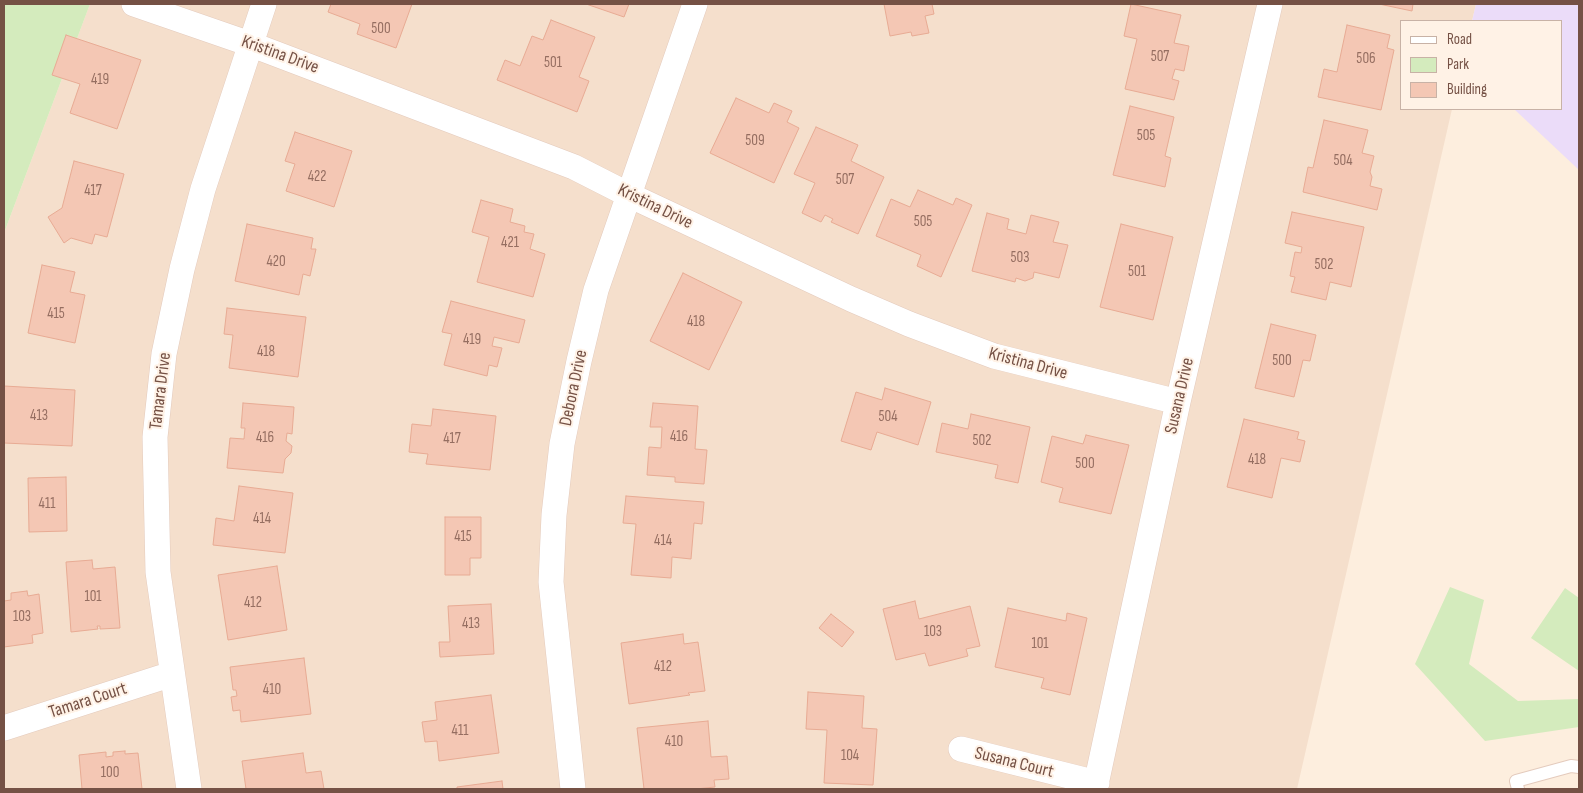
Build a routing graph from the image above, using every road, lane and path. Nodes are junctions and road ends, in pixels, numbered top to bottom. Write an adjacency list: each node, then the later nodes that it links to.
1 (134, 4): 5 (street, Kristina Drive)
2 (264, 4): 5 (street, Tamara Drive)
3 (695, 4): 6 (street, Debora Drive)
4 (1270, 4): 7 (street, Susana Drive)
5 (250, 44): 6 (street, Kristina Drive); 8 (street, Tamara Drive)
6 (629, 194): 7 (street, Kristina Drive); 14 (street, Debora Drive)
7 (1178, 402): 12 (street, Susana Drive)
8 (172, 674): 9 (street, Tamara Court); 13 (street, Tamara Drive)
9 (4, 728)
10 (961, 749): 12 (street, Susana Court)
11 (1579, 767): 15 (lane)
12 (1096, 786)
13 (189, 789)
14 (574, 789)
15 (1518, 789)

